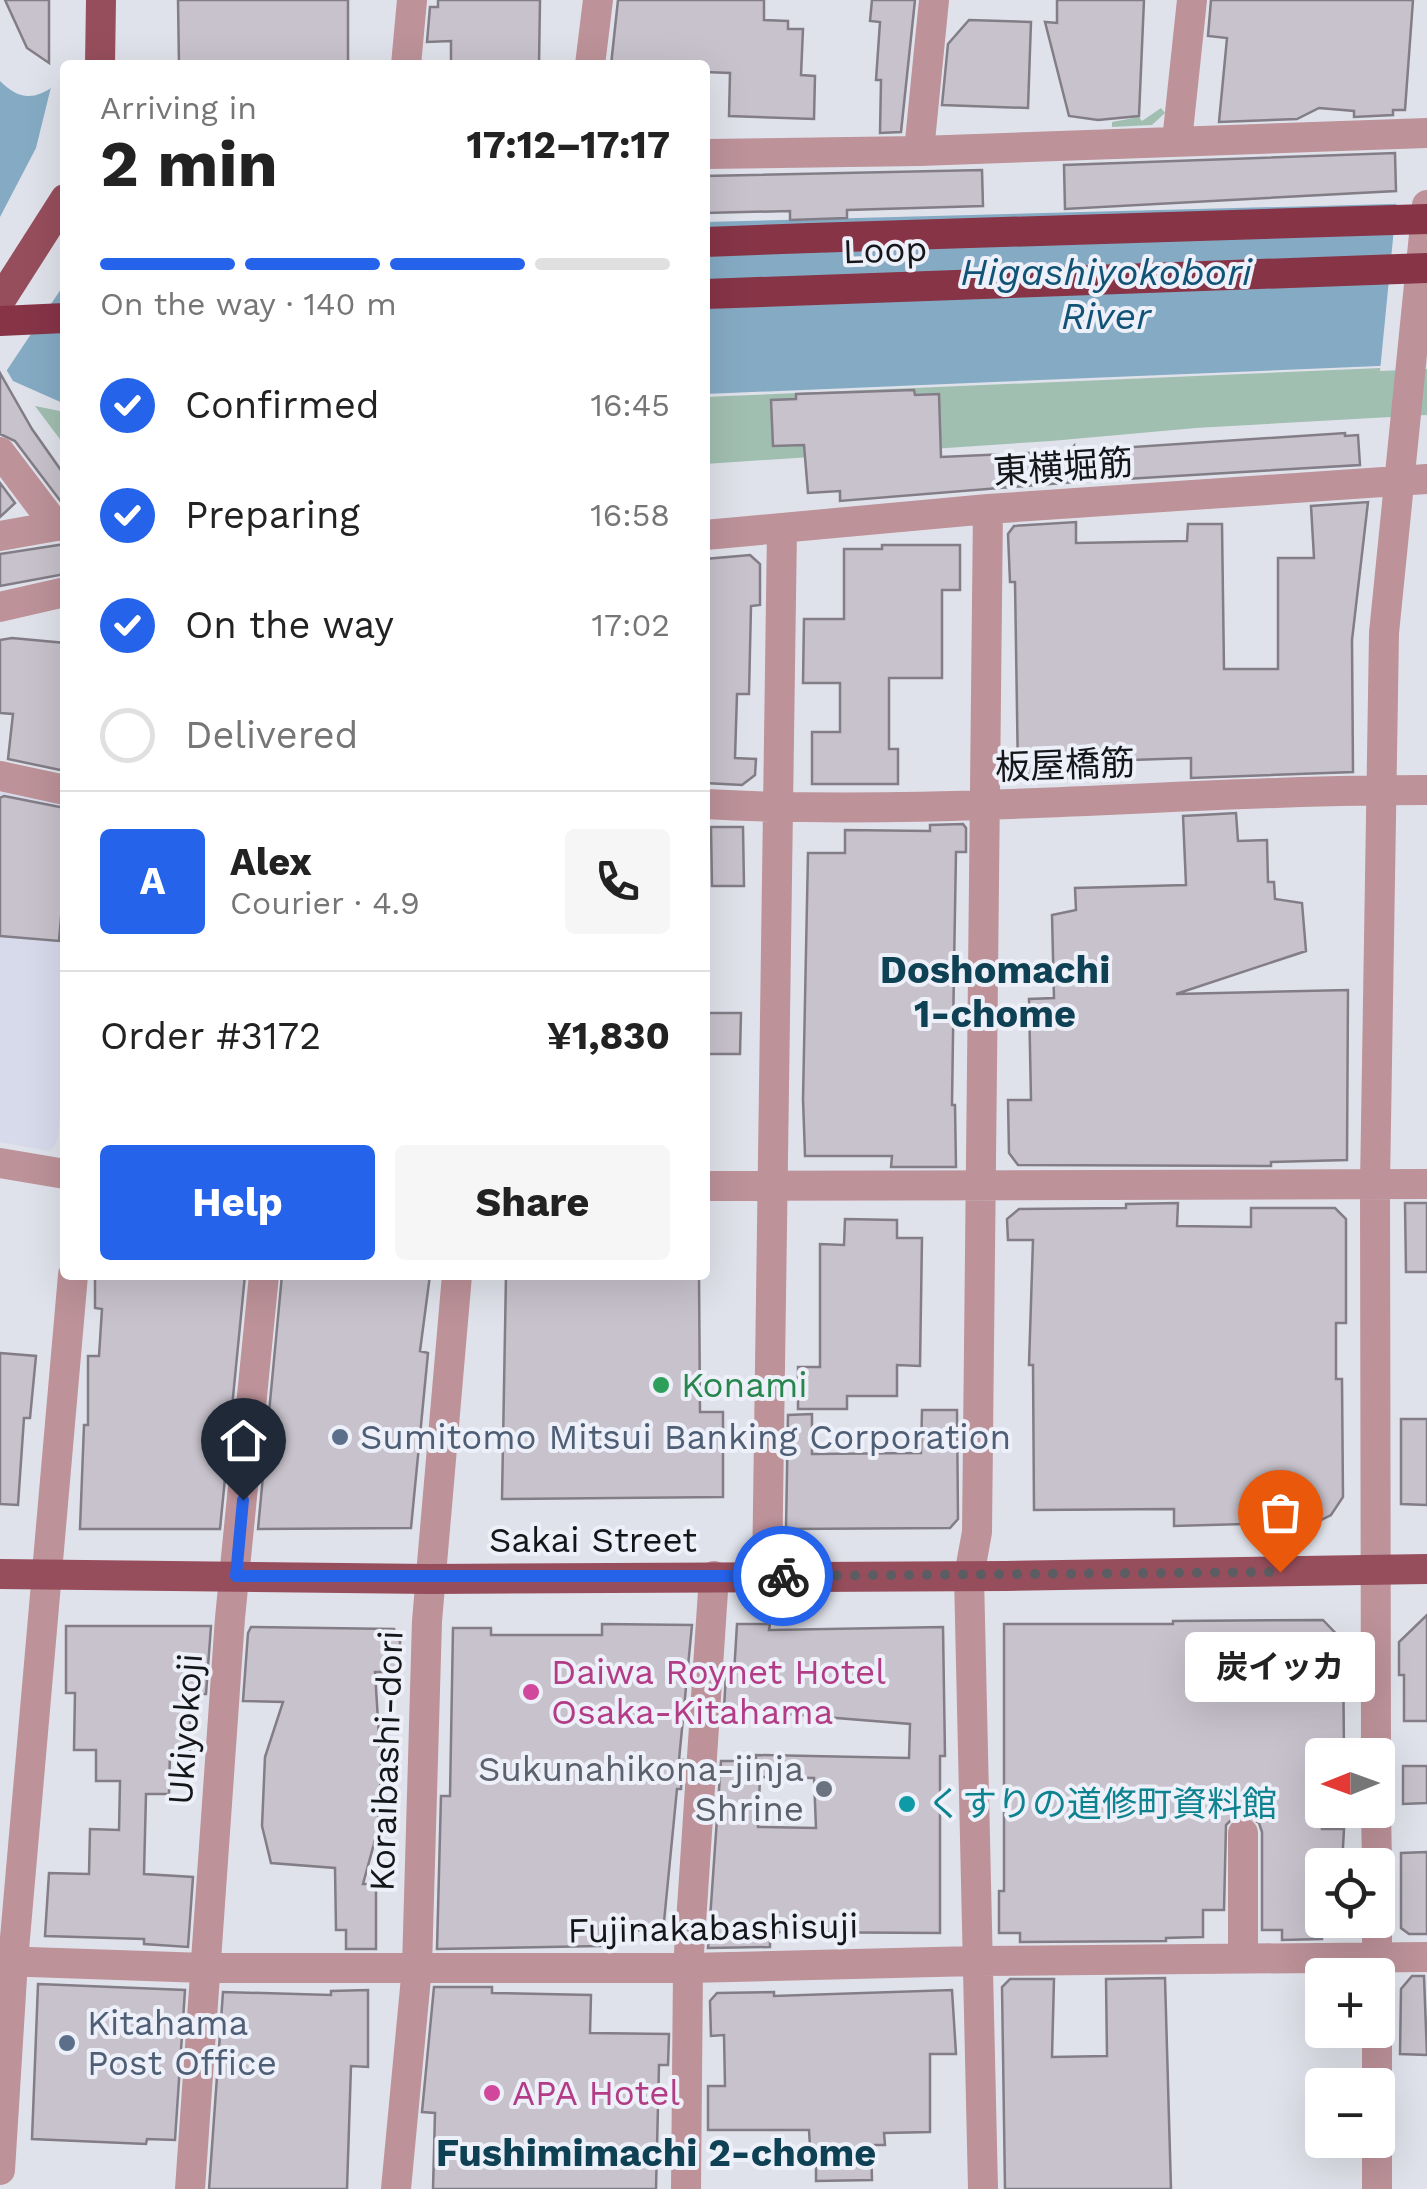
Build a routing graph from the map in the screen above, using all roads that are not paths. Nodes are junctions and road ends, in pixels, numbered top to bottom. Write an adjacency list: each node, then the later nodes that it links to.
1 (102, 0): 6 (main road)
2 (412, 0): 7 (street)
3 (598, 0): 8 (street)
4 (934, 0): 11 (street)
5 (1192, 0): 10 (street)
6 (100, 60)
7 (406, 60)
8 (591, 60)
9 (1427, 133): 10 (street)
10 (1176, 141): 11 (street)
11 (919, 152): 12 (street)
12 (710, 154)
13 (1427, 205): 23 (street, bridge)
14 (60, 206): 19 (main road)
15 (1427, 219): 16 (highway, bridge)
16 (710, 242)
17 (1427, 270): 18 (highway, Loop, bridge)
18 (710, 294)
19 (0, 301)
20 (60, 318): 21 (highway)
21 (0, 320)
22 (0, 452): 25 (street)
23 (1413, 480): 24 (street, 東横堀筋); 33 (street)
24 (988, 510): 26 (street, 東横堀筋); 36 (street)
25 (60, 526): 28 (street)
26 (782, 528): 27 (street, 東横堀筋); 37 (street)
27 (710, 535)
28 (0, 536)
29 (60, 593): 30 (street)
30 (0, 607)
31 (0, 776): 32 (street)
32 (60, 789)
33 (1381, 790): 34 (street, 板屋橋筋); 36 (street, 板屋橋筋); 41 (street)
34 (1427, 790)
35 (710, 804): 37 (street, 板屋橋筋)
36 (984, 806): 37 (street, 板屋橋筋); 43 (street)
37 (778, 808): 44 (street)
38 (0, 1162): 39 (street)
39 (60, 1173)
40 (1427, 1184): 41 (street)
41 (1375, 1185): 43 (street); 49 (street)
42 (710, 1186): 44 (street)
43 (982, 1186): 44 (street); 55 (street)
44 (773, 1187): 54 (street)
45 (73, 1280): 51 (street)
46 (264, 1280): 52 (street, Ukiyokoji)
47 (457, 1280): 56 (street, Koraibashi-dori)
48 (1427, 1569): 49 (main road, Sakai Street)
49 (1374, 1571): 55 (main road, Sakai Street); 57 (street)
50 (0, 1574): 51 (main road, Sakai Street)
51 (45, 1574): 52 (main road, Sakai Street); 65 (street)
52 (236, 1576): 56 (main road, Sakai Street); 66 (street, Ukiyokoji)
53 (714, 1576): 54 (main road, Sakai Street); 56 (main road, Sakai Street); 68 (street)
54 (767, 1576): 55 (main road, Sakai Street)
55 (969, 1576): 64 (street)
56 (430, 1578): 67 (street, Koraibashi-dori)
57 (1376, 1738)
58 (1243, 1833): 61 (street)
59 (1377, 1938): 63 (street)
60 (1427, 1957): 63 (street, Fujinakabashisuji)
61 (1244, 1958): 62 (street, Fujinakabashisuji); 64 (street, Fujinakabashisuji)
62 (1305, 1958)
63 (1378, 1958)
64 (976, 1960): 68 (street, Fujinakabashisuji); 74 (street)
65 (6, 1961): 66 (street, Fujinakabashisuji); 70 (street)
66 (205, 1968): 67 (street, Fujinakabashisuji); 71 (street, Ukiyokoji)
67 (418, 1968): 68 (street, Fujinakabashisuji); 72 (street, Koraibashi-dori)
68 (688, 1968): 73 (street)
69 (1378, 2158): 75 (street)
70 (0, 2170)
71 (190, 2189)
72 (396, 2189)
73 (686, 2189)
74 (983, 2189)
75 (1377, 2189)

